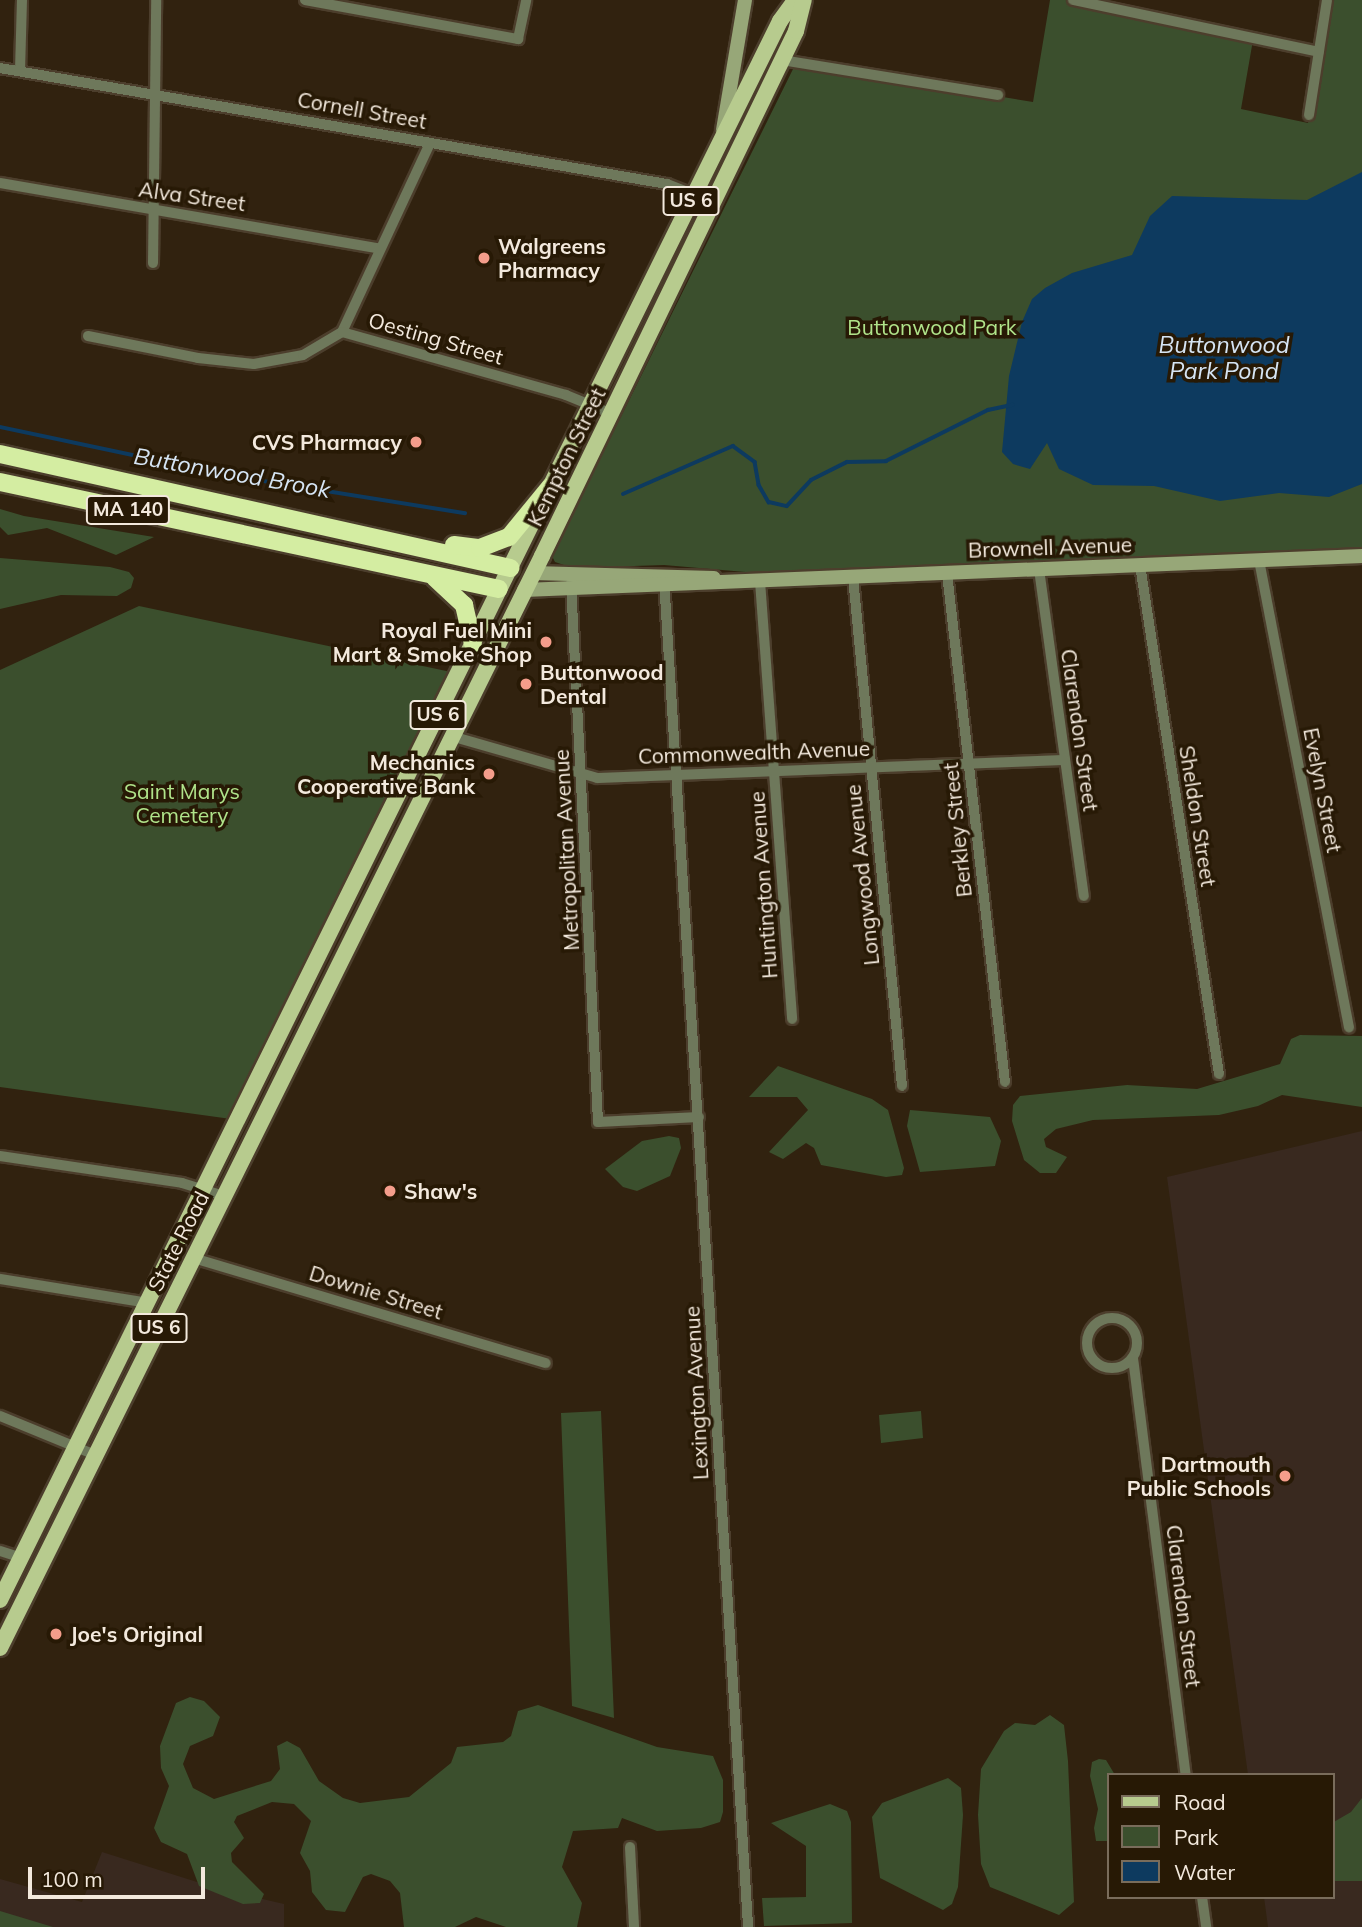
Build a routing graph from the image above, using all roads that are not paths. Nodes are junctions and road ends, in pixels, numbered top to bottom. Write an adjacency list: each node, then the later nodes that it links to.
1 (22, 0): 13 (street)
2 (156, 0): 15 (street)
3 (305, 0): 4 (street)
4 (526, 0)
5 (745, 0): 19 (main road)
6 (795, 0): 14 (main road, Kempton Street / US 6)
7 (804, 0): 11 (main road, Kempton Street / US 6)
8 (1073, 0): 10 (street)
9 (1327, 0): 10 (street)
10 (1319, 52): 18 (street)
11 (782, 60): 16 (main road, Kempton Street / US 6); 17 (street)
12 (0, 68): 13 (street, Cornell Street)
13 (20, 71): 15 (street, Cornell Street)
14 (748, 86): 16 (main road); 19 (main road, Kempton Street / US 6)
15 (155, 94): 20 (street, Cornell Street); 24 (street)
16 (765, 94): 23 (main road, Kempton Street / US 6)
17 (998, 95)
18 (1309, 115)
19 (722, 138): 22 (main road, Kempton Street / US 6)
20 (430, 143): 22 (street, Cornell Street); 25 (street)
21 (0, 183): 24 (street, Alva Street)
22 (695, 193): 23 (street, Cornell Street); 29 (main road, Kempton Street / US 6)
23 (713, 202): 30 (main road, Kempton Street / US 6)
24 (154, 211): 25 (street, Alva Street); 26 (street)
25 (378, 248): 27 (street)
26 (153, 263)
27 (342, 332): 28 (street, Oesting Street); 29 (street, Oesting Street)
28 (88, 336)
29 (591, 404): 30 (street, Oesting Street); 33 (main road, Kempton Street / US 6)
30 (610, 413): 40 (main road, Kempton Street / US 6)
31 (0, 453): 34 (highway, MA 140)
32 (0, 482): 44 (highway, MA 140)
33 (550, 487): 34 (highway); 38 (main road, Kempton Street / US 6)
34 (322, 526): 38 (highway, MA 140)
35 (1362, 556): 36 (main road, Brownell Avenue)
36 (1259, 560): 37 (main road, Brownell Avenue); 62 (street, Evelyn Street)
37 (1140, 565): 39 (main road, Brownell Avenue); 63 (street, Sheldon Street)
38 (510, 568): 40 (main road, Brownell Avenue / MA 140); 47 (main road, Kempton Street / US 6)
39 (1039, 569): 41 (main road, Brownell Avenue); 52 (street, Clarendon Street)
40 (533, 573): 42 (main road, Brownell Avenue); 48 (main road, Kempton Street / US 6)
41 (947, 573): 43 (main road, Brownell Avenue); 53 (street, Berkley Street)
42 (571, 576): 45 (main road, Brownell Avenue); 49 (street, Metropolitan Avenue)
43 (853, 577): 46 (main road, Brownell Avenue); 54 (street, Longwood Avenue)
44 (436, 578): 47 (highway, MA 140); 50 (highway)
45 (664, 580): 46 (main road, Brownell Avenue); 49 (main road, Brownell Avenue); 57 (street, Lexington Avenue)
46 (760, 581): 55 (street, Huntington Avenue)
47 (499, 589): 48 (main road, Brownell Avenue / MA 140); 50 (main road, Kempton Street / US 6)
48 (524, 590): 49 (main road, Brownell Avenue); 51 (main road, Kempton Street / US 6)
49 (572, 591): 56 (street, Metropolitan Avenue)
50 (473, 643): 59 (main road, Kempton Street / US 6)
51 (451, 736): 56 (street, Commonwealth Avenue); 60 (main road, Kempton Street / US 6)
52 (1065, 760): 53 (street, Commonwealth Avenue); 58 (street, Clarendon Street)
53 (968, 762): 54 (street, Commonwealth Avenue); 64 (street, Berkley Street)
54 (871, 767): 55 (street, Commonwealth Avenue); 65 (street, Longwood Avenue)
55 (774, 770): 57 (street, Commonwealth Avenue); 61 (street, Huntington Avenue)
56 (582, 774): 57 (street, Commonwealth Avenue); 66 (street, Metropolitan Avenue)
57 (677, 775): 66 (street, Lexington Avenue)
58 (1084, 896)
59 (338, 920): 60 (main road); 68 (main road, State Road / US 6)
60 (357, 929): 69 (main road, State Road / US 6)
61 (792, 1019)
62 (1349, 1027)
63 (1219, 1074)
64 (1005, 1082)
65 (902, 1086)
66 (699, 1117): 86 (street, Lexington Avenue)
67 (0, 1156): 68 (street)
68 (205, 1189): 69 (street); 72 (main road, State Road / US 6)
69 (224, 1196): 70 (main road, State Road / US 6)
70 (193, 1258): 74 (street, Downie Street); 77 (main road, State Road / US 6)
71 (0, 1279): 72 (street)
72 (148, 1304): 76 (main road, State Road / US 6)
73 (1133, 1358): 73 (street, Clarendon Street); 82 (street, Clarendon Street)
74 (547, 1363)
75 (0, 1416): 76 (street)
76 (77, 1446): 77 (street); 79 (main road, State Road / US 6)
77 (96, 1455): 81 (main road, State Road / US 6)
78 (0, 1551): 79 (street)
79 (21, 1558): 80 (main road, State Road / US 6)
80 (0, 1600)
81 (0, 1648)
82 (1186, 1773)
83 (630, 1847): 85 (street)
84 (1202, 1899): 87 (street)
85 (634, 1927)
86 (748, 1927)
87 (1206, 1927)

